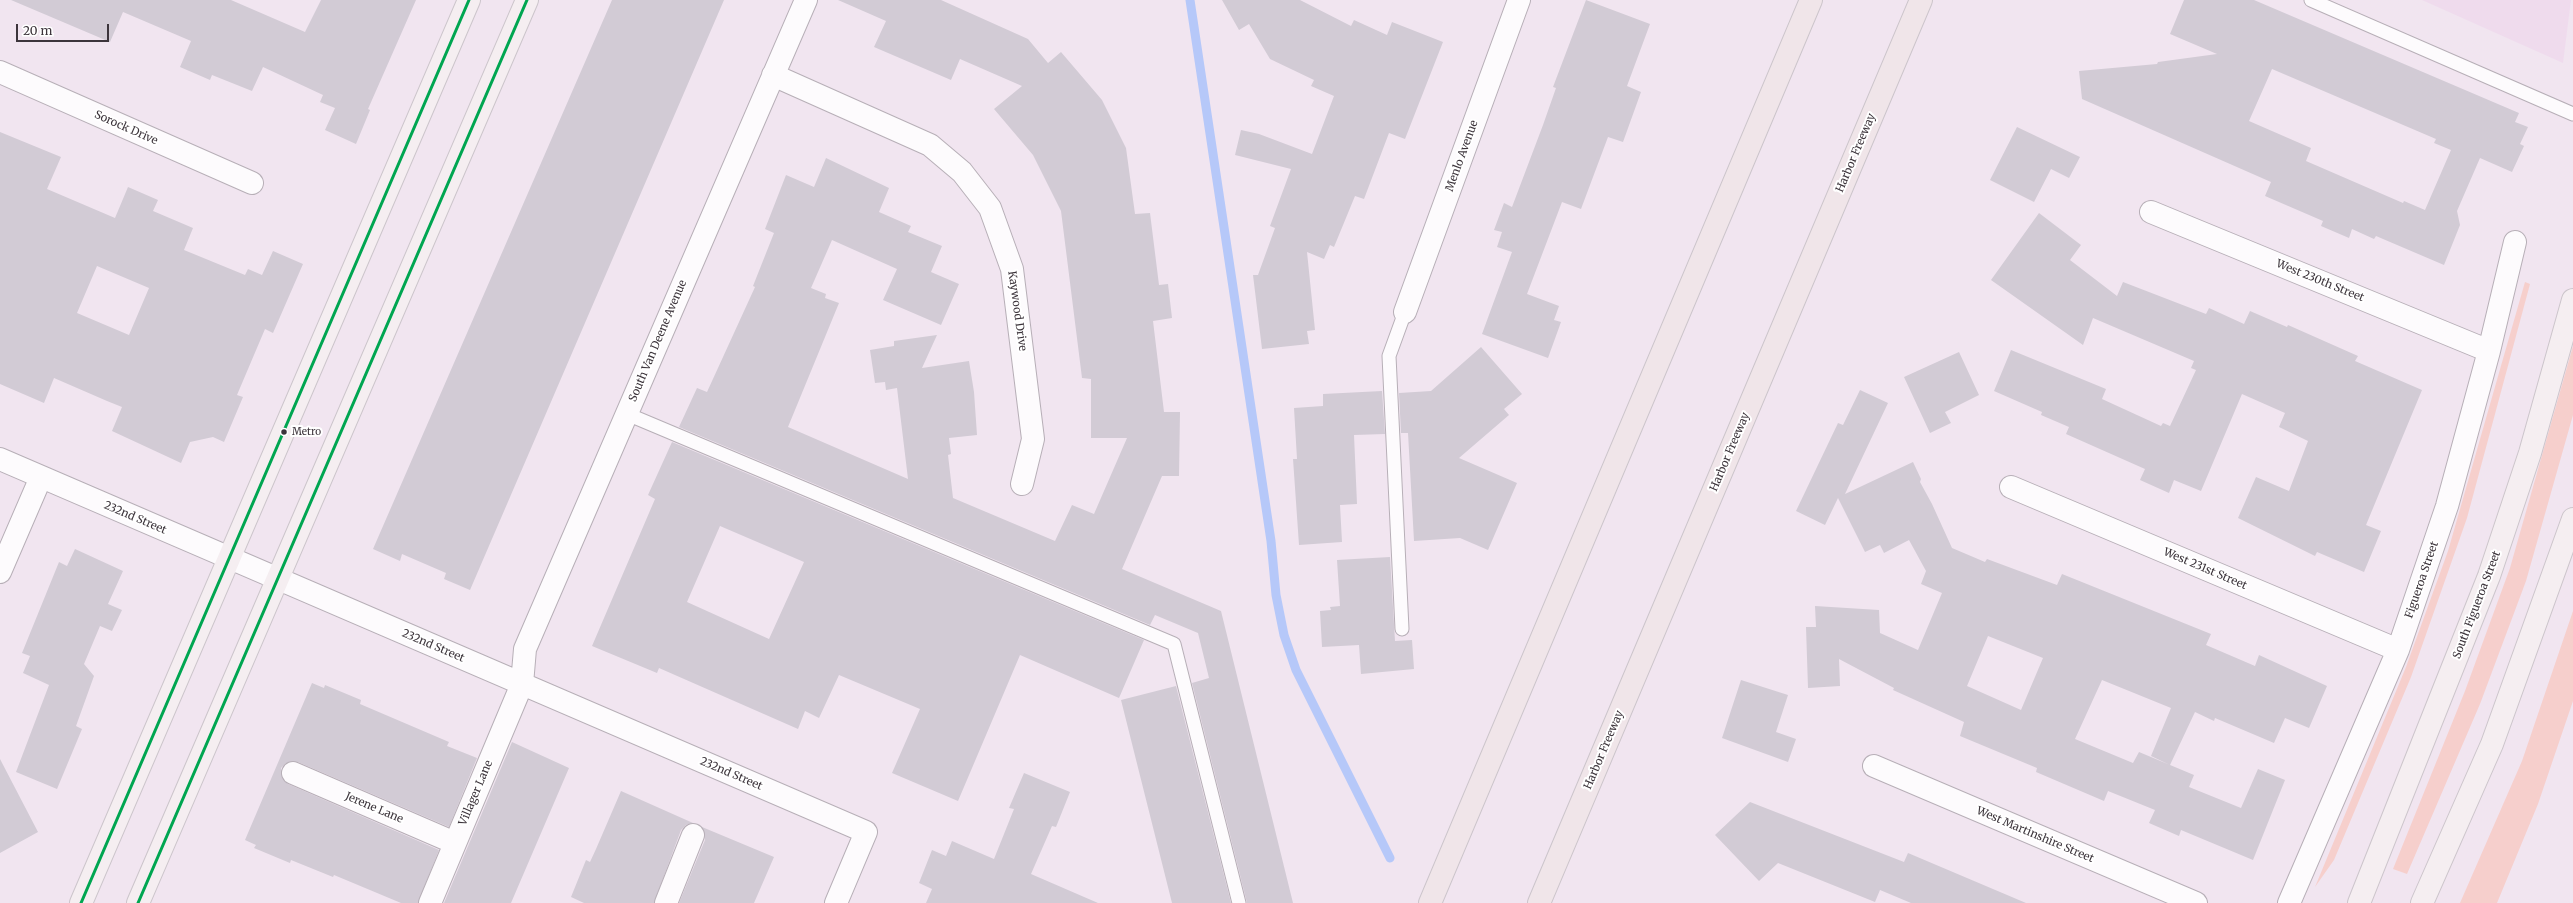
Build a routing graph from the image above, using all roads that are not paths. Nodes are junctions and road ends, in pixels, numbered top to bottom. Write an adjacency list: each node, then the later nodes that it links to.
1 (469, 0): 23 (main road)
2 (527, 0): 25 (main road)
3 (806, 0): 9 (street, South Van Deene Avenue)
4 (1811, 0): 39 (highway)
5 (1921, 0): 40 (highway, Harbor Freeway)
6 (2311, 0): 10 (lane)
7 (1515, 1): 15 (street, Menlo Avenue)
8 (0, 72): 11 (street, Sorock Drive)
9 (773, 75): 17 (street, South Van Deene Avenue); 20 (street, Kaywood Drive)
10 (2573, 114)
11 (252, 183)
12 (2151, 212): 16 (street, West 230th Street)
13 (2515, 242): 16 (street, Figueroa Street)
14 (2573, 300): 43 (main road, South Figueroa Street)
15 (1405, 312): 26 (lane)
16 (2489, 351): 27 (street, Figueroa Street)
17 (627, 414): 28 (street, South Van Deene Avenue); 38 (lane)
18 (0, 459): 19 (street, 232nd Street)
19 (41, 477): 23 (street, 232nd Street); 24 (street)
20 (1022, 484)
21 (2011, 488): 27 (street, West 231st Street)
22 (2573, 519): 44 (main road)
23 (229, 558): 25 (street, 232nd Street); 33 (main road)
24 (0, 572)
25 (277, 578): 28 (street, 232nd Street); 34 (main road)
26 (1402, 629)
27 (2398, 650): 42 (street, Figueroa Street)
28 (522, 684): 32 (street, Villager Lane); 37 (street, 232nd Street)
29 (1874, 766): 41 (street, West Martinshire Street)
30 (293, 773): 32 (street, Jerene Lane)
31 (693, 835): 36 (street)
32 (455, 843): 35 (street, Villager Lane)
33 (81, 903)
34 (138, 903)
35 (430, 903)
36 (666, 903)
37 (836, 903)
38 (1239, 903)
39 (1430, 903)
40 (1539, 903)
41 (2196, 903)
42 (2289, 903)
43 (2360, 903)
44 (2422, 903)

